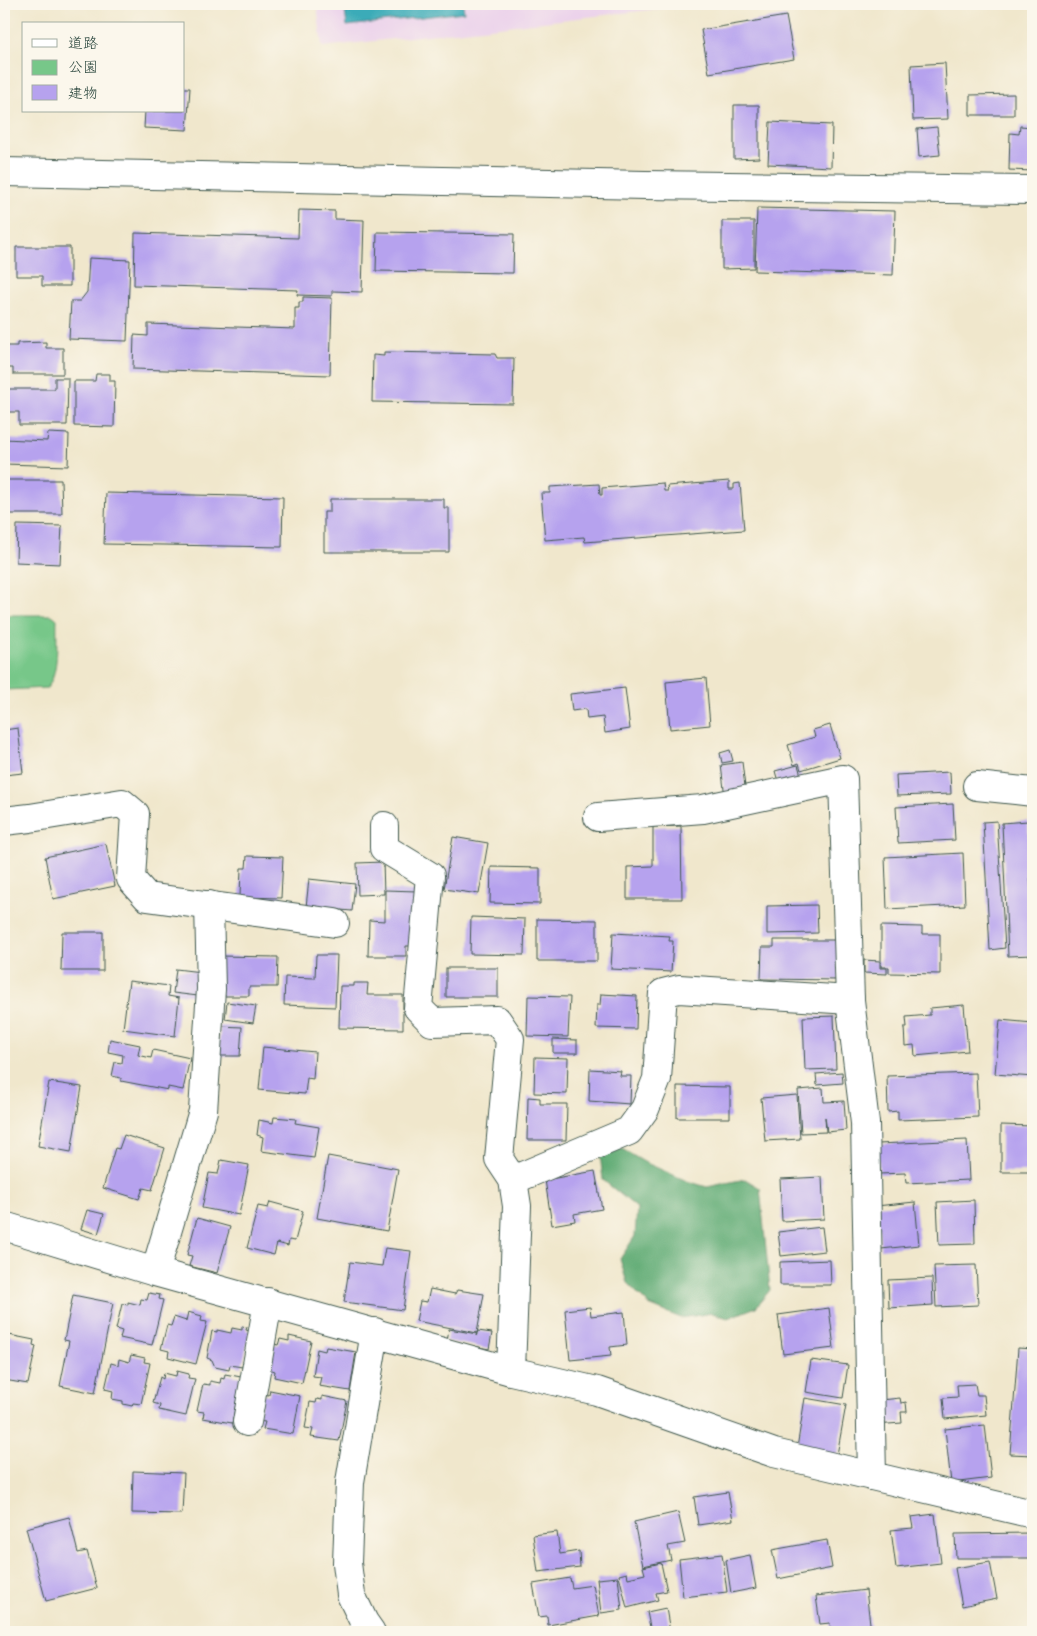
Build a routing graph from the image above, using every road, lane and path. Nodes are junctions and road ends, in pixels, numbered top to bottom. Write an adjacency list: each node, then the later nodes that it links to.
1 (4, 172): 2 (street)
2 (1033, 190)
3 (977, 786): 4 (street)
4 (1033, 792)
5 (598, 817): 10 (street)
6 (4, 821): 8 (street)
7 (384, 826): 11 (street)
8 (209, 905): 9 (street); 13 (street)
9 (335, 923)
10 (850, 1000): 11 (street); 18 (street)
11 (512, 1180): 16 (street)
12 (4, 1226): 13 (street)
13 (155, 1272): 14 (street)
14 (268, 1302): 15 (street); 17 (street)
15 (375, 1332): 16 (street); 20 (street)
16 (511, 1371): 18 (street)
17 (247, 1422)
18 (872, 1476): 19 (street)
19 (1033, 1514)
20 (371, 1632)

